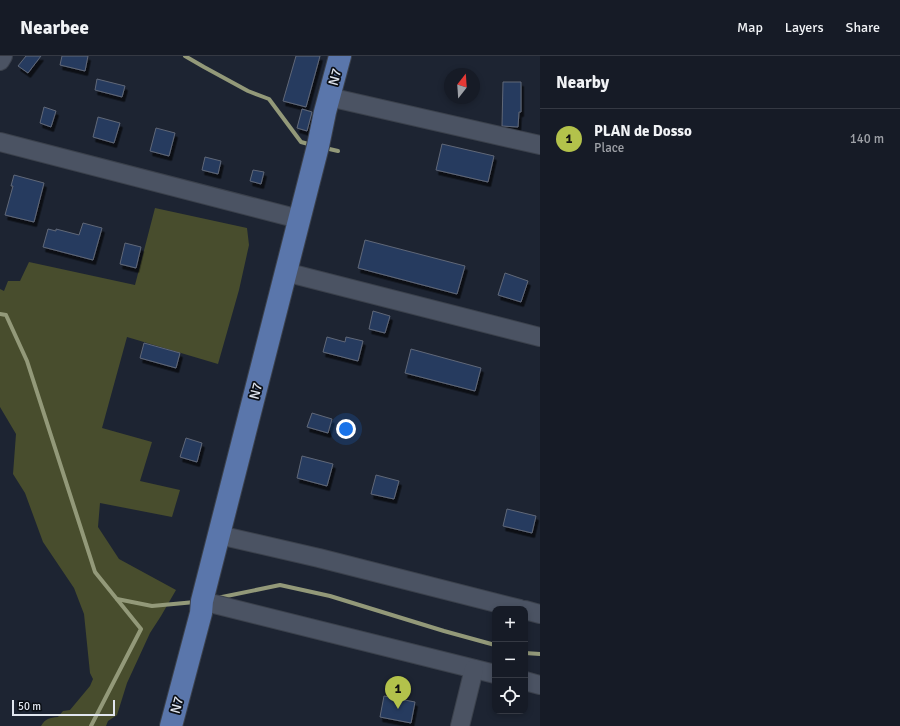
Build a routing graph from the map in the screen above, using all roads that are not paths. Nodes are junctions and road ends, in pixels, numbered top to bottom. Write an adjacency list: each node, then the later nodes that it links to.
1 (3, 56): 3 (street)
2 (340, 56): 4 (main road, N7)
3 (0, 61)
4 (329, 97): 6 (street); 7 (main road, N7)
5 (0, 142): 7 (street)
6 (540, 145)
7 (299, 219): 8 (main road, N7)
8 (285, 272): 9 (street); 10 (main road, N7)
9 (540, 336)
10 (219, 535): 11 (main road, N7); 12 (street)
11 (202, 601): 15 (street); 19 (main road, N7)
12 (508, 606)
13 (528, 611): 14 (street)
14 (540, 614)
15 (474, 668): 16 (street); 20 (street)
16 (492, 673)
17 (528, 682): 18 (street)
18 (540, 685)
19 (171, 726)
20 (460, 726)

